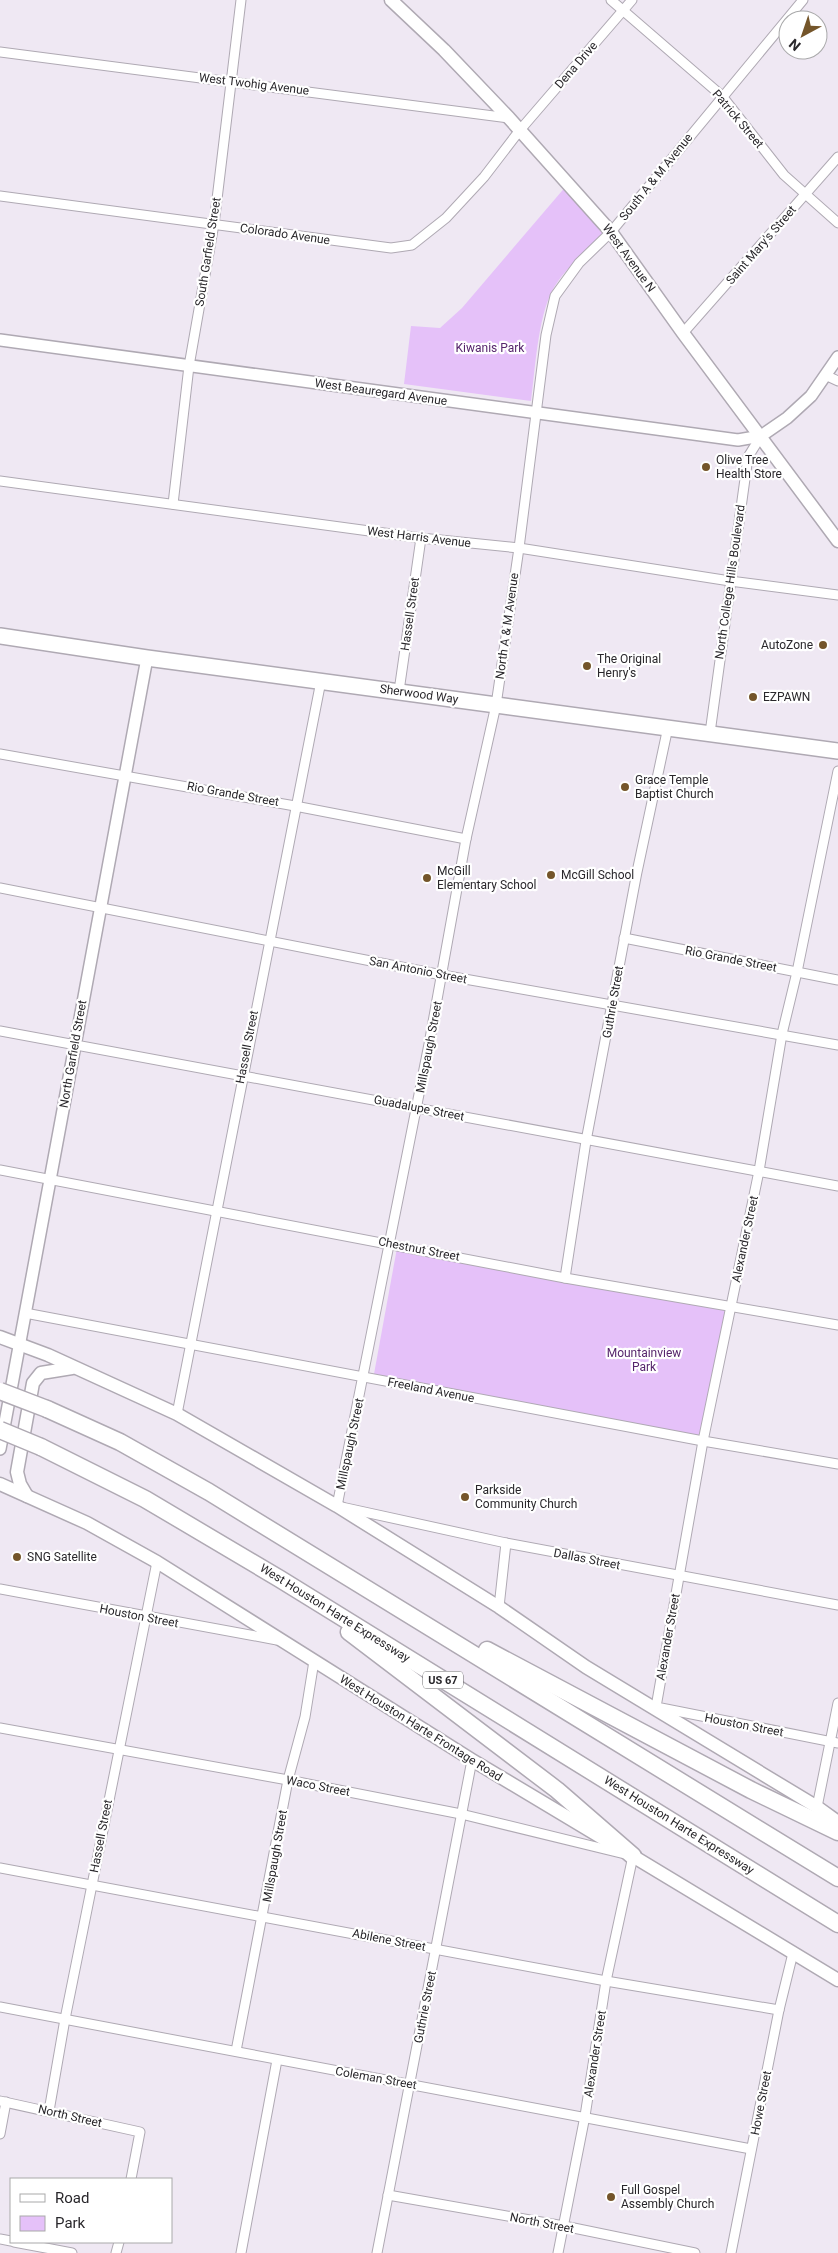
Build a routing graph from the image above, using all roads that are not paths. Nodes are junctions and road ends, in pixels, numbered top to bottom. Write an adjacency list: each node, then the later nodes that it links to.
1 (241, 0): 8 (street, South Garfield Street)
2 (391, 0): 10 (main road, West Avenue N)
3 (611, 0): 6 (street, Patrick Street)
4 (632, 0): 6 (street, Dena Drive)
5 (803, 0): 9 (street, South A & M Avenue)
6 (622, 11): 9 (street, Patrick Street); 11 (street, Dena Drive)
7 (0, 52): 8 (street, West Twohig Avenue)
8 (231, 81): 10 (street, West Twohig Avenue); 16 (street, South Garfield Street)
9 (722, 96): 14 (street, Patrick Street); 17 (street, South A & M Avenue)
10 (509, 118): 11 (main road, West Avenue N)
11 (520, 130): 16 (street, Colorado Avenue); 17 (main road, West Avenue N)
12 (838, 157): 14 (street, Saint Mary's Street)
13 (0, 196): 16 (street, Colorado Avenue)
14 (805, 196): 15 (street, Patrick Street); 18 (street, Saint Mary's Street)
15 (838, 223)
16 (214, 224): 21 (street, South Garfield Street)
17 (611, 232): 18 (main road, West Avenue N); 24 (street, South A & M Avenue)
18 (683, 333): 25 (main road, West Avenue N)
19 (0, 340): 21 (street, West Beauregard Avenue)
20 (838, 357): 22 (street)
21 (189, 366): 24 (street, West Beauregard Avenue); 27 (street, South Garfield Street)
22 (825, 375): 23 (street); 25 (street)
23 (838, 381)
24 (536, 414): 25 (street, West Beauregard Avenue); 30 (street, South A & M Avenue)
25 (761, 436): 29 (main road, West Avenue N); 31 (street, North College Hills Boulevard)
26 (0, 481): 27 (street, West Harris Avenue)
27 (173, 504): 28 (street, West Harris Avenue)
28 (421, 538): 30 (street, West Harris Avenue); 36 (street, Hassell Street)
29 (838, 541)
30 (519, 548): 31 (street, West Harris Avenue); 37 (street, North A & M Avenue)
31 (730, 581): 32 (street, West Harris Avenue); 39 (street, North College Hills Boulevard)
32 (838, 595)
33 (0, 636): 34 (main road, Sherwood Way)
34 (147, 658): 35 (main road, Sherwood Way); 43 (street, North Garfield Street)
35 (321, 681): 36 (main road, Sherwood Way); 44 (street, Hassell Street)
36 (399, 691): 37 (main road, Sherwood Way)
37 (496, 705): 38 (main road, Sherwood Way); 45 (street, Millspaugh Street)
38 (668, 727): 39 (main road, Sherwood Way); 48 (street, Guthrie Street)
39 (710, 733): 40 (main road, Sherwood Way)
40 (838, 751)
41 (0, 754): 43 (street, Rio Grande Street)
42 (838, 771): 50 (street, Alexander Street)
43 (125, 775): 44 (street, Rio Grande Street); 47 (street, North Garfield Street)
44 (295, 806): 45 (street, Rio Grande Street); 49 (street, Hassell Street)
45 (466, 839): 51 (street, Millspaugh Street)
46 (0, 888): 47 (street, San Antonio Street)
47 (101, 907): 49 (street, San Antonio Street); 57 (street, North Garfield Street)
48 (624, 938): 50 (street, Rio Grande Street); 53 (street, Guthrie Street)
49 (268, 940): 51 (street, San Antonio Street); 58 (street, Hassell Street)
50 (798, 972): 52 (street, Rio Grande Street); 55 (street, Alexander Street)
51 (442, 975): 53 (street, San Antonio Street); 59 (street, Millspaugh Street)
52 (838, 980)
53 (613, 1005): 55 (street, San Antonio Street); 60 (street, Guthrie Street)
54 (0, 1032): 57 (street, Guadalupe Street)
55 (782, 1034): 56 (street, San Antonio Street); 62 (street, Alexander Street)
56 (838, 1045)
57 (75, 1046): 58 (street, Guadalupe Street); 63 (street, North Garfield Street)
58 (242, 1076): 59 (street, Guadalupe Street); 65 (street, Hassell Street)
59 (417, 1108): 60 (street, Guadalupe Street); 66 (street, Millspaugh Street)
60 (586, 1141): 62 (street, Guadalupe Street); 67 (street, Guthrie Street)
61 (0, 1170): 63 (street, Chestnut Street)
62 (759, 1172): 64 (street, Guadalupe Street); 68 (street, Alexander Street)
63 (50, 1179): 65 (street, Chestnut Street); 69 (street, North Garfield Street)
64 (838, 1186)
65 (216, 1210): 66 (street, Chestnut Street); 73 (street, Hassell Street)
66 (390, 1243): 67 (street, Chestnut Street); 75 (street, Millspaugh Street)
67 (565, 1278): 68 (street, Chestnut Street)
68 (730, 1307): 70 (street, Chestnut Street); 79 (street, Alexander Street)
69 (25, 1313): 72 (street, North Garfield Street); 73 (street, Freeland Avenue)
70 (838, 1325)
71 (0, 1337): 72 (main road)
72 (19, 1345): 74 (main road); 80 (street, North Garfield Street)
73 (192, 1345): 75 (street, Freeland Avenue); 77 (street, Hassell Street)
74 (74, 1368): 77 (main road); 83 (main road)
75 (363, 1378): 79 (street, Freeland Avenue); 84 (street, Millspaugh Street)
76 (0, 1391): 86 (highway, bridge)
77 (177, 1414): 84 (main road)
78 (0, 1430): 89 (highway, West Houston Harte Expressway / US 67, bridge)
79 (703, 1441): 81 (street, Freeland Avenue); 88 (street, Alexander Street)
80 (0, 1450)
81 (838, 1464)
82 (0, 1484): 83 (main road, West Houston Harte Frontage Road)
83 (27, 1496): 87 (main road, West Houston Harte Frontage Road)
84 (337, 1506): 85 (street, Dallas Street); 92 (main road)
85 (506, 1543): 88 (street, Dallas Street); 92 (street)
86 (322, 1560): 106 (highway); 109 (highway)
87 (156, 1562): 93 (street, Hassell Street); 94 (main road, West Houston Harte Frontage Road)
88 (678, 1576): 91 (street, Dallas Street); 97 (street, Alexander Street)
89 (280, 1578): 107 (highway); 112 (highway, West Houston Harte Expressway / US 67)
90 (0, 1589): 93 (street, Houston Street)
91 (838, 1605)
92 (499, 1607): 97 (main road)
93 (146, 1617): 94 (street, Houston Street); 100 (street, Hassell Street)
94 (279, 1641): 95 (main road, West Houston Harte Frontage Road)
95 (314, 1661): 101 (main road, West Houston Harte Frontage Road); 102 (street, Millspaugh Street)
96 (838, 1702): 99 (street)
97 (656, 1707): 99 (street, Houston Street); 103 (main road)
98 (0, 1728): 100 (street, Waco Street)
99 (835, 1743): 103 (street)
100 (118, 1750): 102 (street, Waco Street); 110 (street, Hassell Street)
101 (472, 1760): 104 (street, Guthrie Street); 107 (main road, West Houston Harte Frontage Road)
102 (288, 1780): 104 (street, Waco Street); 111 (street, Millspaugh Street)
103 (817, 1807): 105 (main road)
104 (461, 1814): 107 (street, Waco Street); 113 (street, Guthrie Street)
105 (838, 1822)
106 (838, 1832)
107 (633, 1856): 114 (main road, West Houston Harte Frontage Road); 116 (street, Alexander Street)
108 (0, 1868): 110 (street, Abilene Street)
109 (838, 1878)
110 (91, 1886): 111 (street, Abilene Street); 119 (street, Hassell Street)
111 (264, 1917): 113 (street, Abilene Street); 120 (street, Millspaugh Street)
112 (838, 1924)
113 (436, 1949): 116 (street, Abilene Street); 122 (street, Guthrie Street)
114 (793, 1953): 115 (main road, West Houston Harte Frontage Road); 118 (street, Howe Street)
115 (838, 1980)
116 (606, 1982): 118 (street, Abilene Street); 125 (street, Alexander Street)
117 (0, 2007): 119 (street, Coleman Street)
118 (779, 2010): 127 (street, Howe Street)
119 (65, 2019): 120 (street, Coleman Street); 124 (street, Hassell Street)
120 (236, 2051): 121 (street, Coleman Street)
121 (278, 2060): 122 (street, Coleman Street); 133 (street)
122 (410, 2084): 125 (street, Coleman Street); 129 (street, Guthrie Street)
123 (3, 2101): 124 (street, North Street); 126 (street)
124 (49, 2111): 128 (street, North Street)
125 (585, 2116): 127 (street, Coleman Street); 130 (street, Alexander Street)
126 (0, 2134)
127 (751, 2149): 137 (street, Howe Street)
128 (131, 2178)
129 (388, 2194): 130 (street, North Street); 134 (street, Guthrie Street)
130 (564, 2226): 135 (street, Alexander Street); 136 (street, North Street)
131 (23, 2243): 132 (street)
132 (72, 2253)
133 (240, 2253)
134 (377, 2253)
135 (558, 2253)
136 (695, 2253)
137 (731, 2253)

